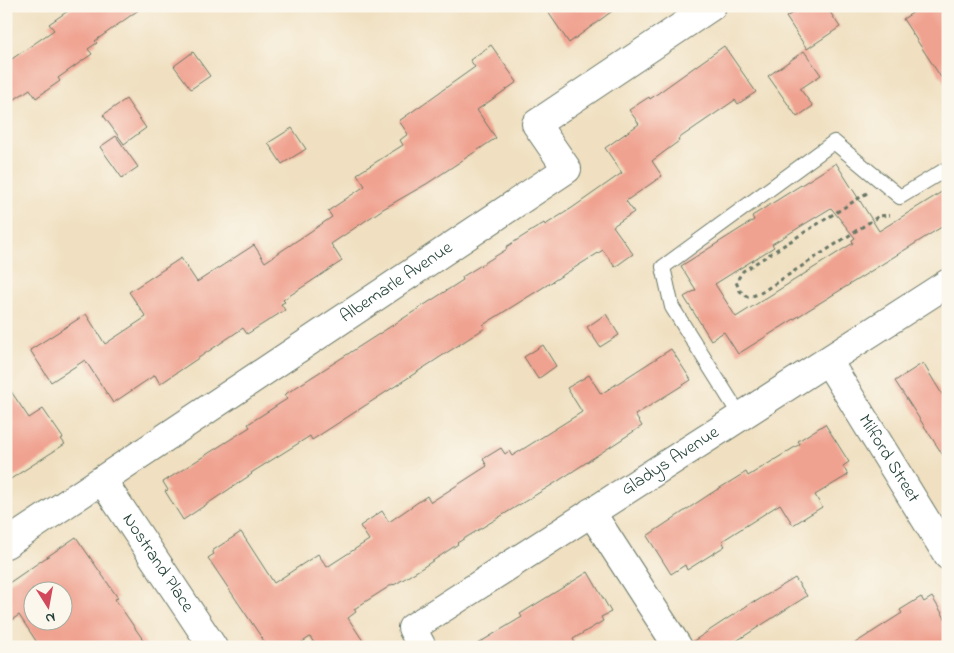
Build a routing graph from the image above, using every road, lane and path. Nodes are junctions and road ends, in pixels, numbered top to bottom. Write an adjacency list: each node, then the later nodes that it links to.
1 (712, 6): 8 (street, Albemarle Avenue)
2 (948, 168): 7 (lane)
3 (872, 194): 4 (path)
4 (885, 208)
5 (948, 283): 6 (street, Gladys Avenue)
6 (828, 362): 7 (street, Gladys Avenue); 11 (street, Milford Street)
7 (740, 417): 9 (street, Gladys Avenue)
8 (102, 480): 10 (street, Albemarle Avenue); 12 (street, Nostrand Place)
9 (591, 512): 13 (street, Gladys Avenue); 14 (street)
10 (6, 544)
11 (948, 556)
12 (213, 647)
13 (422, 647)
14 (678, 647)

